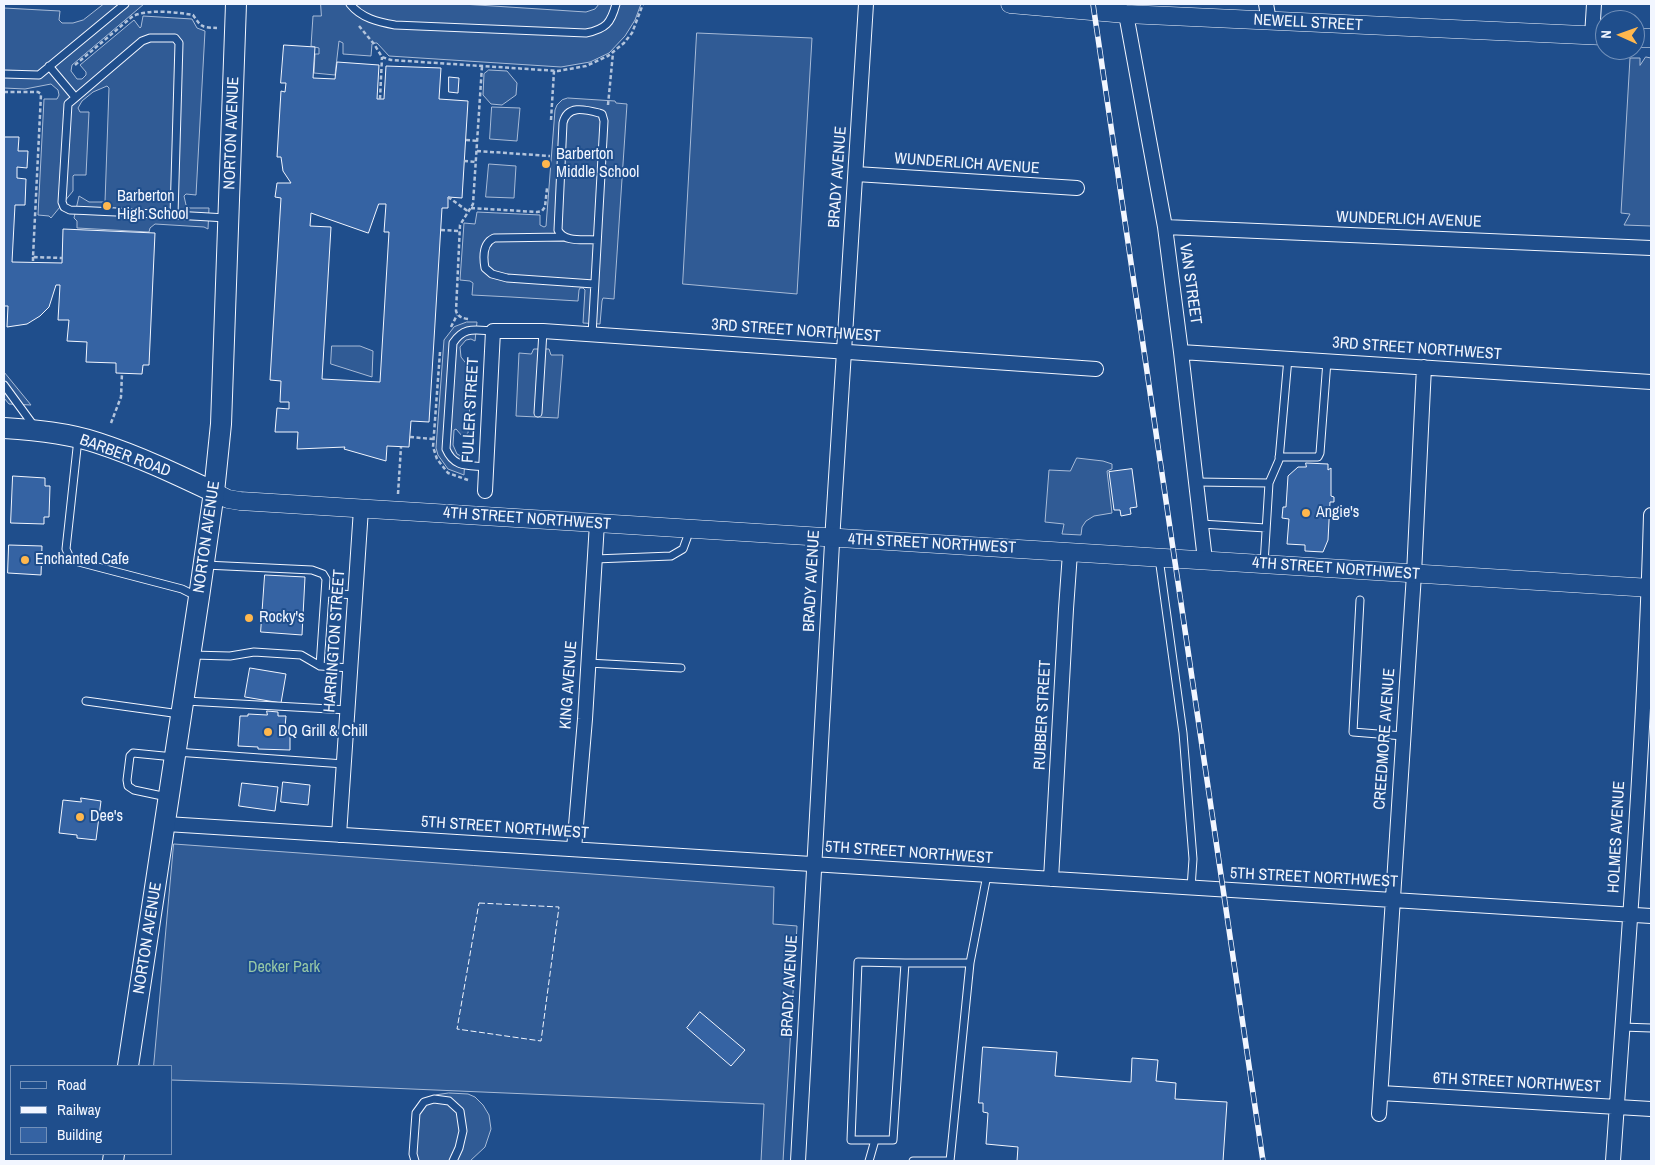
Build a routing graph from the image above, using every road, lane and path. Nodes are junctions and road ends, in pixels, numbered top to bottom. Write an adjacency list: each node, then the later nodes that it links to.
1 (125, 4): 14 (lane)
2 (236, 4): 36 (main road, NORTON AVENUE)
3 (350, 4): 4 (lane)
4 (616, 4)
5 (643, 4): 12 (path)
6 (866, 4): 29 (street, BRADY AVENUE)
7 (1010, 4): 9 (street, NEWELL STREET)
8 (1268, 12): 9 (street, NEWELL STREET); 10 (street, NEWELL STREET)
9 (1126, 14): 37 (street, VAN STREET)
10 (1595, 36)
11 (374, 44): 13 (path)
12 (613, 53): 16 (path); 21 (path)
13 (382, 57): 15 (path); 20 (path)
14 (49, 66): 17 (lane); 19 (lane)
15 (482, 66): 16 (path); 24 (path)
16 (554, 71): 22 (path)
17 (4, 74)
18 (4, 92): 43 (path)
19 (75, 97): 35 (lane); 35 (lane)
20 (380, 99)
21 (602, 114): 26 (lane); 41 (lane)
22 (551, 127)
23 (466, 140): 24 (path)
24 (478, 141): 25 (path)
25 (477, 151): 26 (path); 28 (path)
26 (561, 156): 40 (lane)
27 (464, 161): 28 (path)
28 (476, 162): 33 (path)
29 (856, 174): 31 (street, WUNDERLICH AVENUE); 51 (street, BRADY AVENUE)
30 (548, 185): 33 (path)
31 (1076, 188)
32 (448, 197): 34 (path)
33 (471, 208): 34 (path)
34 (469, 212): 39 (path)
35 (174, 215): 36 (lane)
36 (229, 218): 73 (main road, NORTON AVENUE)
37 (1164, 227): 42 (street, WUNDERLICH AVENUE); 52 (street, VAN STREET)
38 (441, 230): 39 (path)
39 (459, 231): 47 (path)
40 (564, 237): 41 (lane); 46 (lane)
41 (597, 240): 46 (lane)
42 (1651, 248)
43 (33, 257): 44 (path); 45 (path)
44 (62, 258)
45 (33, 262)
46 (594, 284): 50 (lane)
47 (474, 320)
48 (493, 331): 49 (street, 3RD STREET NORTHWEST); 69 (street, FULLER STREET); 69 (lane)
49 (544, 331): 50 (street, 3RD STREET NORTHWEST); 60 (lane)
50 (592, 335): 51 (street, 3RD STREET NORTHWEST)
51 (844, 352): 56 (street, 3RD STREET NORTHWEST); 81 (street, BRADY AVENUE)
52 (1181, 352): 53 (street, 3RD STREET NORTHWEST); 70 (street, VAN STREET)
53 (1288, 358): 54 (street, 3RD STREET NORTHWEST); 68 (lane)
54 (1327, 361): 55 (street, 3RD STREET NORTHWEST); 68 (lane)
55 (1424, 367): 58 (street, 3RD STREET NORTHWEST); 88 (street, CREEDMORE AVENUE)
56 (1096, 369)
57 (122, 373): 61 (path)
58 (1651, 382)
59 (4, 385): 63 (lane)
60 (538, 413)
61 (111, 423)
62 (4, 428): 63 (main road, BARBER ROAD)
63 (37, 431): 65 (main road, BARBER ROAD)
64 (410, 437): 66 (path)
65 (78, 438): 73 (main road, BARBER ROAD); 92 (lane)
66 (433, 439)
67 (400, 446): 74 (path)
68 (1279, 457): 71 (lane)
69 (486, 467): 72 (street, FULLER STREET)
70 (1196, 482): 71 (lane); 78 (street, VAN STREET)
71 (1269, 483): 79 (lane)
72 (485, 491)
73 (214, 492): 75 (street, 4TH STREET NORTHWEST); 87 (main road, NORTON AVENUE)
74 (398, 494)
75 (360, 509): 77 (street, 4TH STREET NORTHWEST); 91 (street, HARRINGTON STREET)
76 (1651, 515): 89 (street, HOLMES AVENUE)
77 (597, 523): 80 (street, 4TH STREET NORTHWEST); 84 (street, KING AVENUE)
78 (1201, 524): 79 (lane); 85 (street, VAN STREET)
79 (1266, 528): 86 (lane)
80 (688, 529): 81 (street, 4TH STREET NORTHWEST); 84 (lane)
81 (832, 538): 82 (street, 4TH STREET NORTHWEST); 109 (street, BRADY AVENUE)
82 (1070, 553): 83 (street, 4TH STREET NORTHWEST); 111 (street, RUBBER STREET)
83 (1159, 558): 85 (street, 4TH STREET NORTHWEST); 112 (lane)
84 (595, 559): 95 (street, KING AVENUE)
85 (1205, 560): 86 (street, 4TH STREET NORTHWEST)
86 (1264, 564): 88 (street, 4TH STREET NORTHWEST)
87 (203, 565): 90 (lane); 92 (main road, NORTON AVENUE)
88 (1414, 574): 89 (street, 4TH STREET NORTHWEST); 102 (street, CREEDMORE AVENUE)
89 (1650, 588): 114 (street, HOLMES AVENUE)
90 (325, 593): 91 (lane); 96 (lane)
91 (355, 595): 97 (street, HARRINGTON STREET)
92 (199, 597): 94 (main road, NORTON AVENUE)
93 (1360, 600): 102 (lane)
94 (190, 655): 96 (lane); 100 (main road, NORTON AVENUE)
95 (588, 663): 98 (lane); 108 (street, KING AVENUE)
96 (320, 666): 97 (lane)
97 (350, 668): 101 (street, HARRINGTON STREET)
98 (681, 668)
99 (86, 701): 100 (lane)
100 (182, 708): 101 (lane); 103 (main road, NORTON AVENUE)
101 (348, 710): 104 (street, HARRINGTON STREET)
102 (1403, 736): 113 (street, CREEDMORE AVENUE)
103 (176, 754): 104 (lane); 105 (main road, NORTON AVENUE); 105 (lane)
104 (344, 764): 107 (street, HARRINGTON STREET)
105 (169, 797): 106 (main road, NORTON AVENUE)
106 (166, 824): 107 (street, 5TH STREET NORTHWEST); 120 (main road, NORTON AVENUE)
107 (340, 835): 108 (street, 5TH STREET NORTHWEST)
108 (574, 849): 109 (street, 5TH STREET NORTHWEST)
109 (815, 865): 110 (street, 5TH STREET NORTHWEST); 128 (street, BRADY AVENUE)
110 (987, 875): 111 (street, 5TH STREET NORTHWEST); 117 (lane)
111 (1051, 879): 112 (street, 5TH STREET NORTHWEST)
112 (1190, 888): 113 (street, 5TH STREET NORTHWEST)
113 (1392, 900): 114 (street, 5TH STREET NORTHWEST); 121 (street, CREEDMORE AVENUE)
114 (1630, 915): 115 (street, 5TH STREET NORTHWEST); 118 (street, HOLMES AVENUE)
115 (1651, 916)
116 (905, 962): 117 (lane); 125 (lane); 125 (lane)
117 (970, 963): 131 (lane)
118 (1622, 1027): 119 (lane); 122 (street, HOLMES AVENUE)
119 (1651, 1028)
120 (128, 1065)
121 (1381, 1093): 122 (street, 6TH STREET NORTHWEST); 124 (street, CREEDMORE AVENUE)
122 (1616, 1107): 123 (street, 6TH STREET NORTHWEST); 132 (street, HOLMES AVENUE)
123 (1651, 1109)
124 (1379, 1114)
125 (875, 1140): 129 (lane)
126 (415, 1161): 127 (lane)
127 (453, 1161)
128 (798, 1161)
129 (869, 1161)
130 (913, 1161): 131 (lane)
131 (950, 1161)
132 (1613, 1161)

